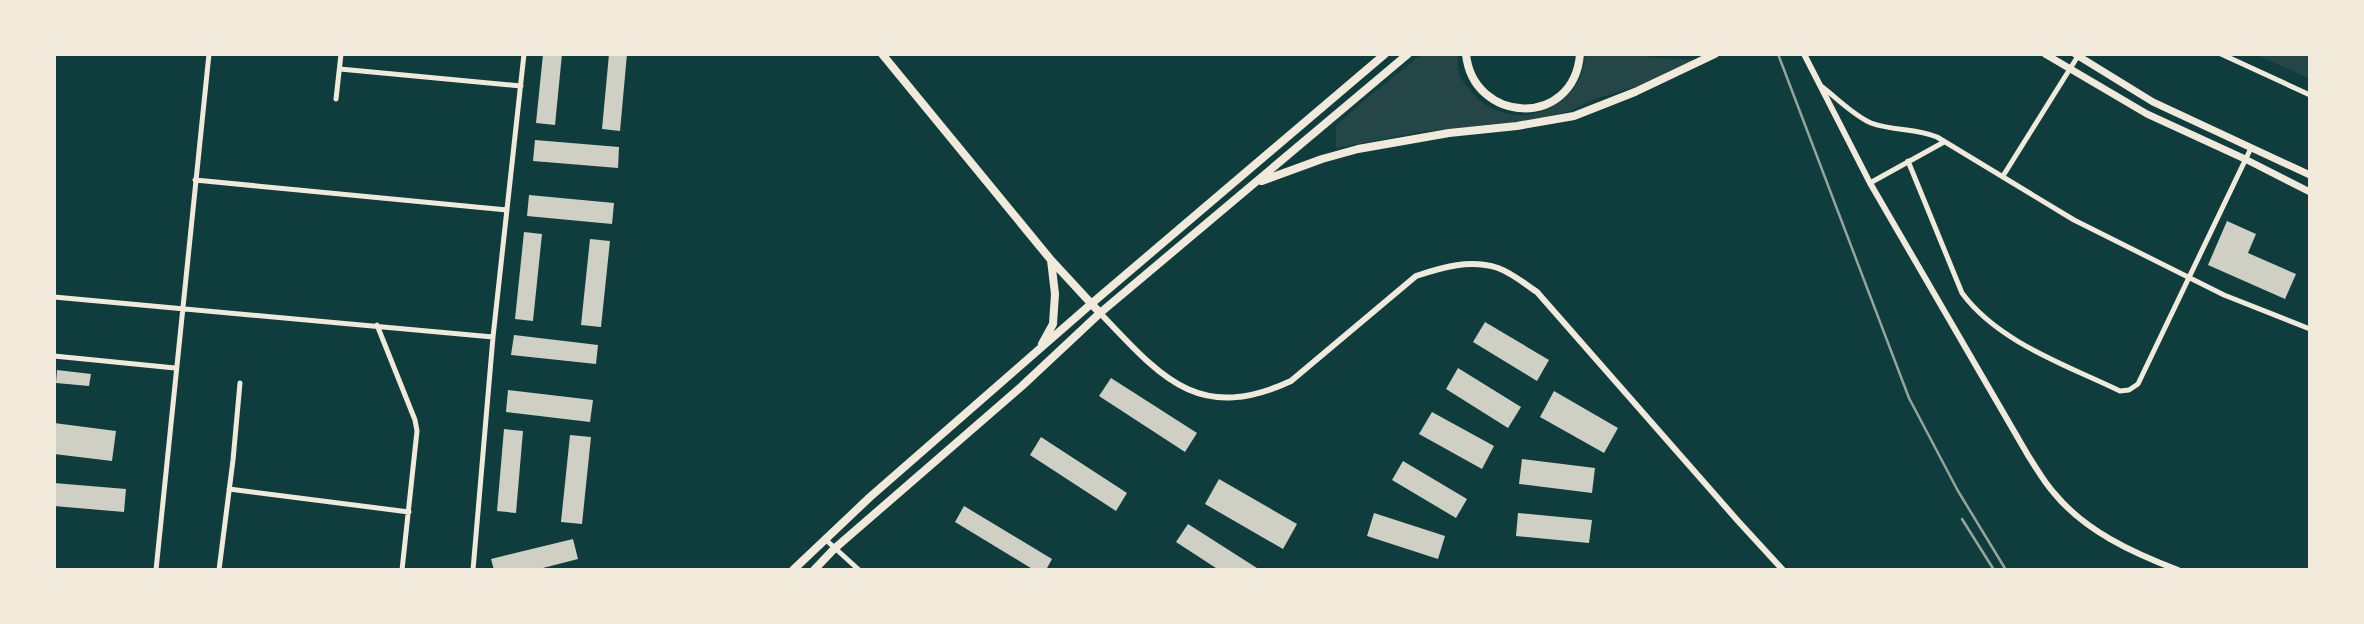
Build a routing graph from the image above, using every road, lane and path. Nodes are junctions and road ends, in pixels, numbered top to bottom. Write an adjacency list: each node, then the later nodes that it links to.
1 (209, 54): 26 (street)
2 (341, 54): 14 (street)
3 (524, 54): 17 (street)
4 (882, 54): 31 (main road)
5 (1385, 54): 34 (main road)
6 (1408, 54): 27 (main road)
7 (1466, 54): 8 (main road)
8 (1580, 54)
9 (1715, 54): 27 (main road)
10 (1804, 54): 16 (street)
11 (2045, 54): 15 (main road)
12 (2221, 54): 18 (street)
13 (2077, 55): 15 (street); 21 (main road)
14 (340, 69): 17 (street); 19 (street)
15 (2070, 69): 22 (main road); 25 (street)
16 (1818, 84): 20 (street); 28 (street)
17 (521, 86): 30 (street)
18 (2310, 95)
19 (336, 99)
20 (1944, 142): 23 (street); 25 (street)
21 (2250, 148): 22 (street); 24 (main road)
22 (2245, 159): 29 (main road); 32 (street)
23 (1908, 161): 28 (street); 32 (street)
24 (2310, 175)
25 (2003, 176): 32 (street)
26 (195, 180): 30 (street); 35 (street)
27 (1255, 183): 36 (main road)
28 (1870, 183): 56 (street)
29 (2310, 192)
30 (507, 210): 39 (street)
31 (1051, 260): 34 (main road); 40 (main road)
32 (2190, 277): 38 (street)
33 (54, 297): 35 (street)
34 (1091, 304): 36 (main road); 40 (main road)
35 (182, 309): 37 (street); 42 (street)
36 (1100, 313): 47 (main road); 55 (street)
37 (377, 325): 39 (street); 45 (street)
38 (2310, 329)
39 (493, 337): 51 (street)
40 (1039, 350): 46 (main road)
41 (54, 356): 42 (street)
42 (175, 368): 48 (street)
43 (240, 383): 44 (street)
44 (229, 489): 45 (street); 49 (street)
45 (409, 512): 50 (street)
46 (825, 538): 47 (street); 52 (main road)
47 (834, 549): 53 (main road); 54 (street)
48 (156, 570)
49 (219, 570)
50 (402, 570)
51 (473, 570)
52 (793, 570)
53 (814, 570)
54 (859, 570)
55 (1783, 570)
56 (2178, 570)

